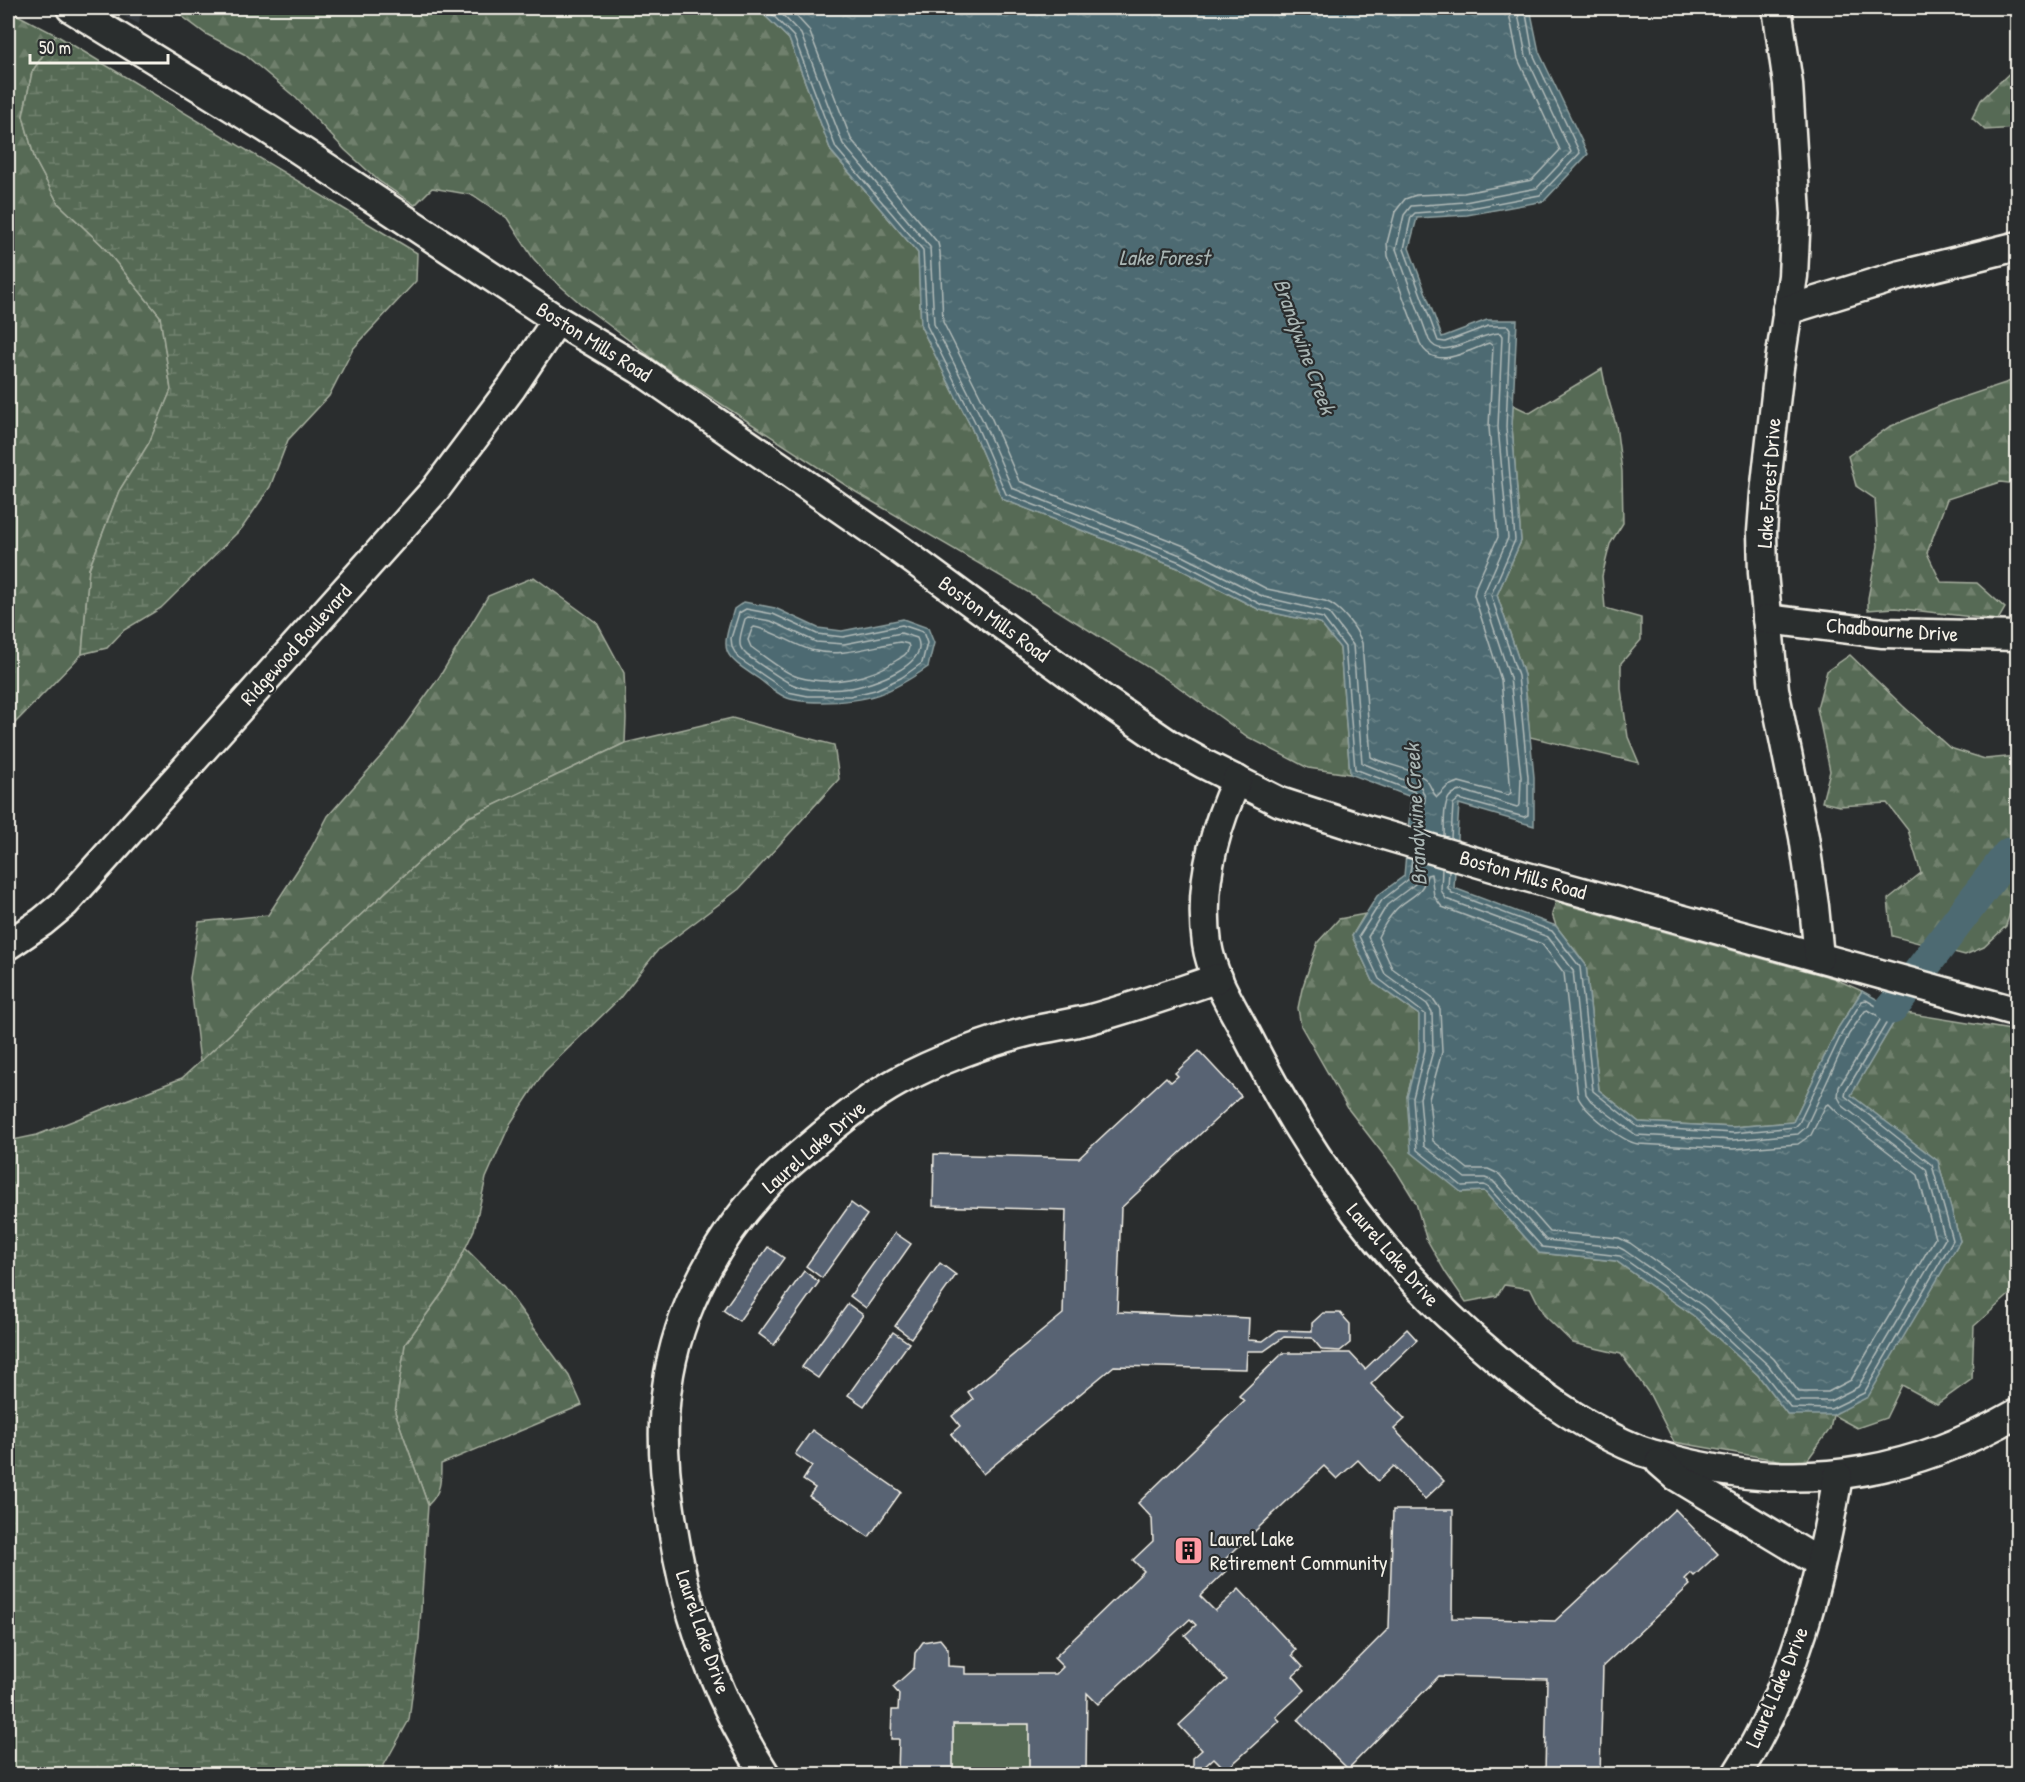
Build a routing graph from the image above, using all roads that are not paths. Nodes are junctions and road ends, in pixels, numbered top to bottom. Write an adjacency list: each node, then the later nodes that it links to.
1 (71, 8): 5 (street, Boston Mills Road)
2 (1777, 8): 4 (street, Lake Forest Drive)
3 (2018, 246): 4 (street)
4 (1787, 310): 6 (street, Lake Forest Drive)
5 (557, 320): 8 (street, Boston Mills Road); 9 (street, Ridgewood Boulevard)
6 (1767, 619): 7 (street, Chadbourne Drive); 10 (street, Lake Forest Drive)
7 (2018, 636)
8 (1237, 780): 10 (street, Boston Mills Road); 11 (street, Laurel Lake Drive)
9 (8, 945)
10 (1819, 957): 12 (street, Boston Mills Road)
11 (1218, 978): 14 (street, Laurel Lake Drive); 17 (street, Laurel Lake Drive)
12 (2018, 1012)
13 (2018, 1413): 15 (street, Laurel Lake Drive)
14 (1650, 1454): 15 (street, Laurel Lake Drive); 16 (street, Laurel Lake Drive)
15 (1838, 1476): 16 (street, Laurel Lake Drive)
16 (1821, 1563): 18 (street, Laurel Lake Drive)
17 (765, 1774)
18 (1737, 1774)

